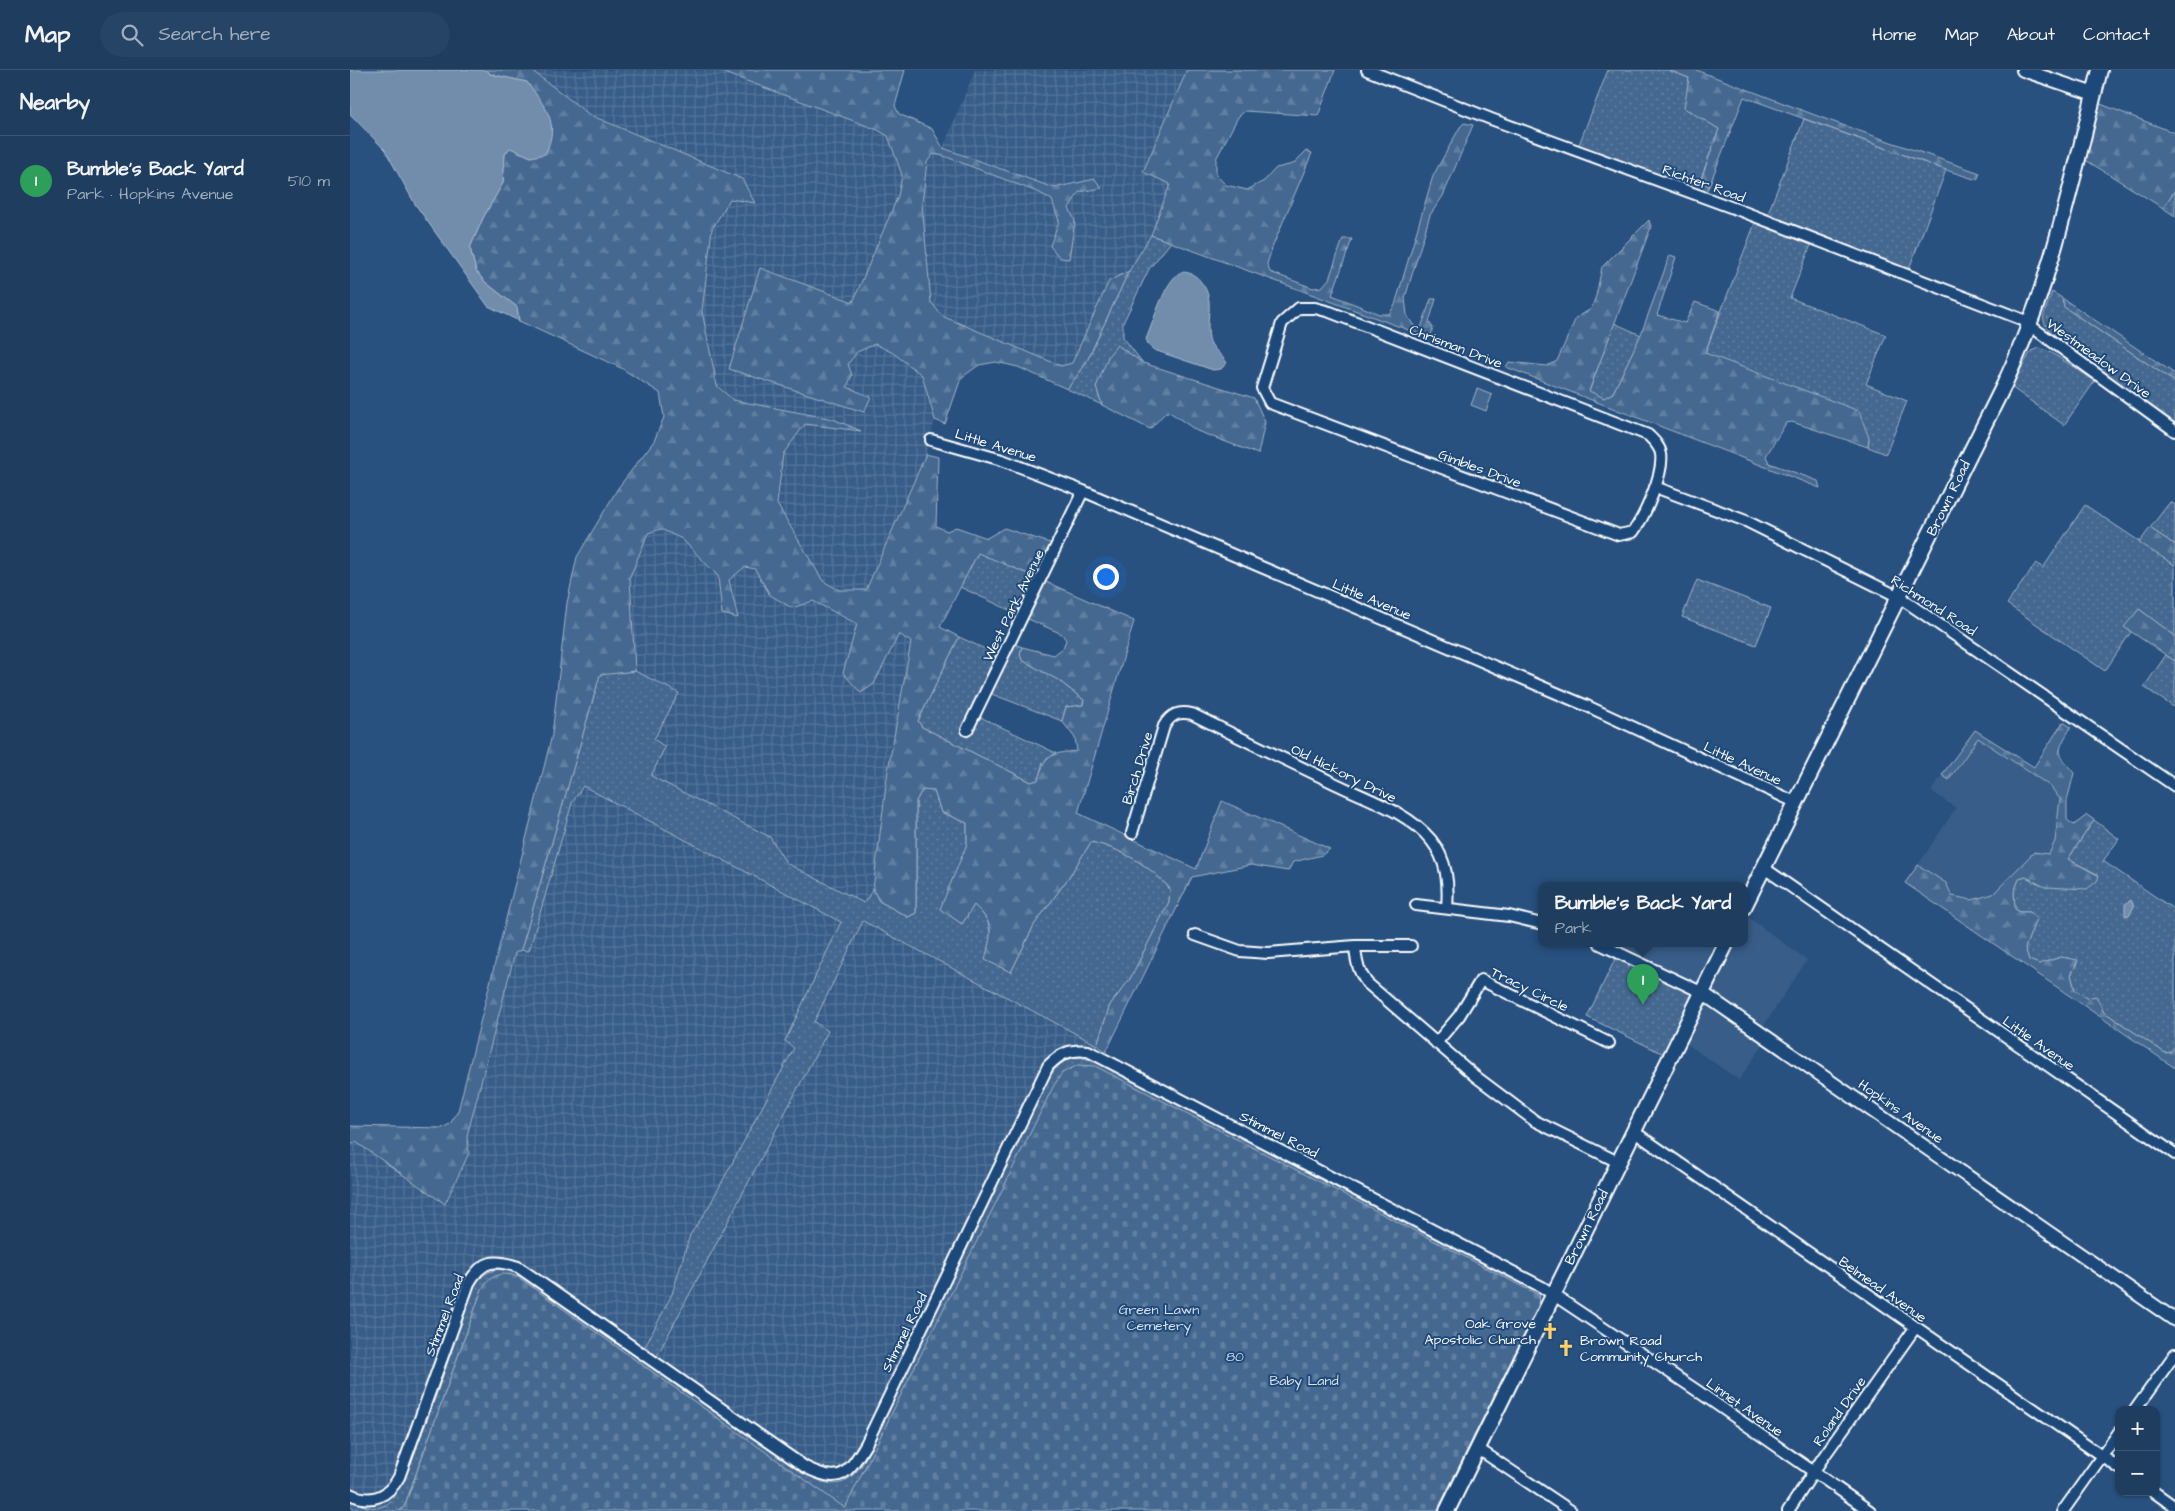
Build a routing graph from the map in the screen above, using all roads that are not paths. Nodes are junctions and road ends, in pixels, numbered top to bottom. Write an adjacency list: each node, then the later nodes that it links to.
1 (1367, 70): 5 (street, Richter Road)
2 (2023, 70): 4 (street)
3 (2100, 70): 4 (main road, Brown Road)
4 (2094, 94): 5 (main road, Brown Road)
5 (2030, 325): 7 (street, Westmeadow Drive); 11 (main road, Brown Road)
6 (1270, 403): 9 (street, Gimbles Drive); 9 (street, Chrisman Drive)
7 (2175, 431)
8 (931, 440): 10 (street, Little Avenue)
9 (1655, 487): 11 (street, Richmond Road)
10 (1083, 491): 13 (street, West Park Avenue); 15 (street, Little Avenue)
11 (1899, 596): 14 (street, Richmond Road); 15 (main road, Brown Road)
12 (1174, 714): 16 (street, Birch Drive); 20 (street, Old Hickory Drive)
13 (967, 730)
14 (2175, 786)
15 (1795, 802): 17 (main road, Brown Road)
16 (1132, 833)
17 (1764, 868): 18 (main road, Brown Road); 31 (street, Little Avenue)
18 (1748, 899)
19 (1416, 905): 20 (street)
20 (1447, 908): 21 (street)
21 (1538, 923)
22 (1194, 935): 23 (street)
23 (1355, 946): 24 (street); 28 (street)
24 (1412, 946)
25 (1606, 947): 27 (street, Hopkins Avenue)
26 (1724, 947): 27 (main road, Brown Road)
27 (1701, 992): 30 (main road, Brown Road); 34 (street, Hopkins Avenue)
28 (1436, 1043): 29 (street, Tracy Circle); 32 (street)
29 (1609, 1043)
30 (1633, 1131): 32 (main road, Brown Road); 35 (street, Belmead Avenue)
31 (2175, 1154)
32 (1618, 1162): 33 (main road, Brown Road)
33 (1553, 1294): 39 (main road, Brown Road); 42 (street, Linnet Avenue); 43 (street, Stimmel Road)
34 (2175, 1320)
35 (1915, 1328): 40 (street, Belmead Avenue); 42 (street, Roland Drive)
36 (2175, 1354): 37 (street)
37 (2138, 1406)
38 (2115, 1438): 40 (street)
39 (1477, 1448): 46 (main road, Brown Road); 47 (street)
40 (2102, 1456): 41 (street, Belmead Avenue); 50 (street)
41 (2115, 1465)
42 (1813, 1472): 48 (street, Roland Drive); 49 (street, Linnet Avenue)
43 (350, 1494)
44 (2160, 1496): 45 (street)
45 (2175, 1507)
46 (1446, 1511)
47 (1571, 1511)
48 (1788, 1511)
49 (1870, 1511)
50 (2063, 1511)

